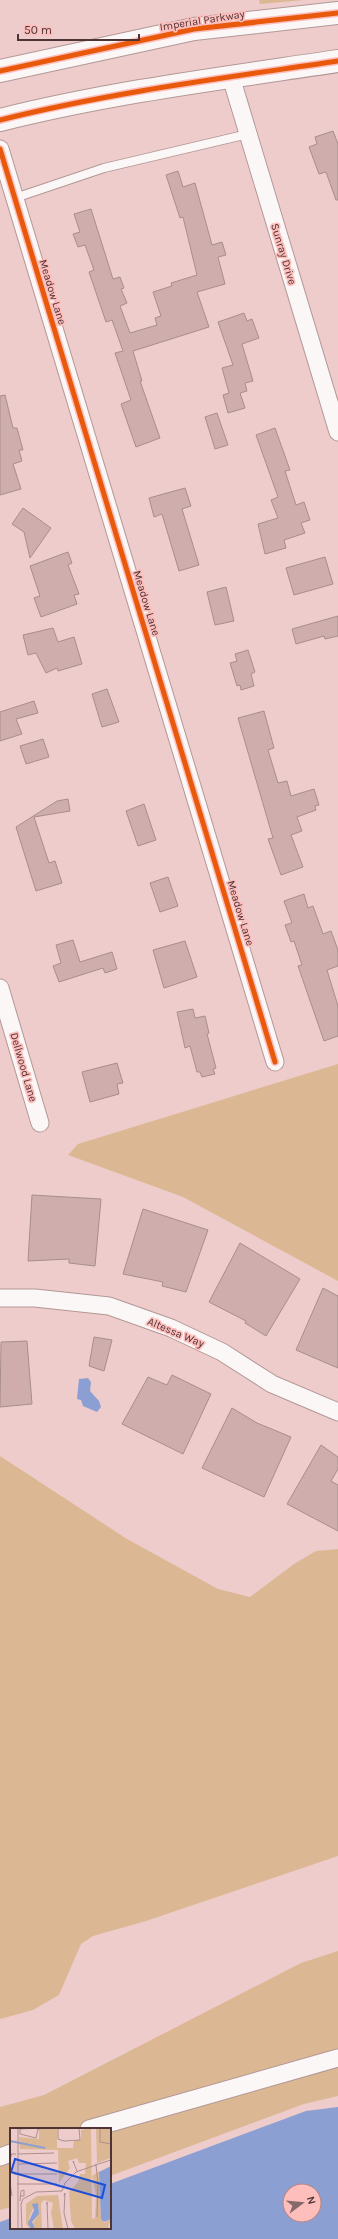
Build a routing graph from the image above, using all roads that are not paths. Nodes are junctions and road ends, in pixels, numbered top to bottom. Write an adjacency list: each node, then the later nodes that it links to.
1 (338, 12): 3 (main road, Imperial Parkway)
2 (338, 61): 4 (main road)
3 (0, 71)
4 (231, 77): 5 (main road); 6 (street, Sunray Drive)
5 (0, 120)
6 (248, 134): 8 (lane); 9 (street, Sunray Drive)
7 (0, 149): 8 (street, Meadow Lane)
8 (15, 198): 11 (street, Meadow Lane)
9 (338, 432)
10 (0, 988): 12 (street, Dellwood Lane)
11 (275, 1062)
12 (40, 1123)
13 (0, 1298): 14 (street, Altessa Way)
14 (338, 1412)
15 (338, 2058): 16 (street)
16 (92, 2128)
17 (10, 2153): 18 (street)
18 (0, 2157)

